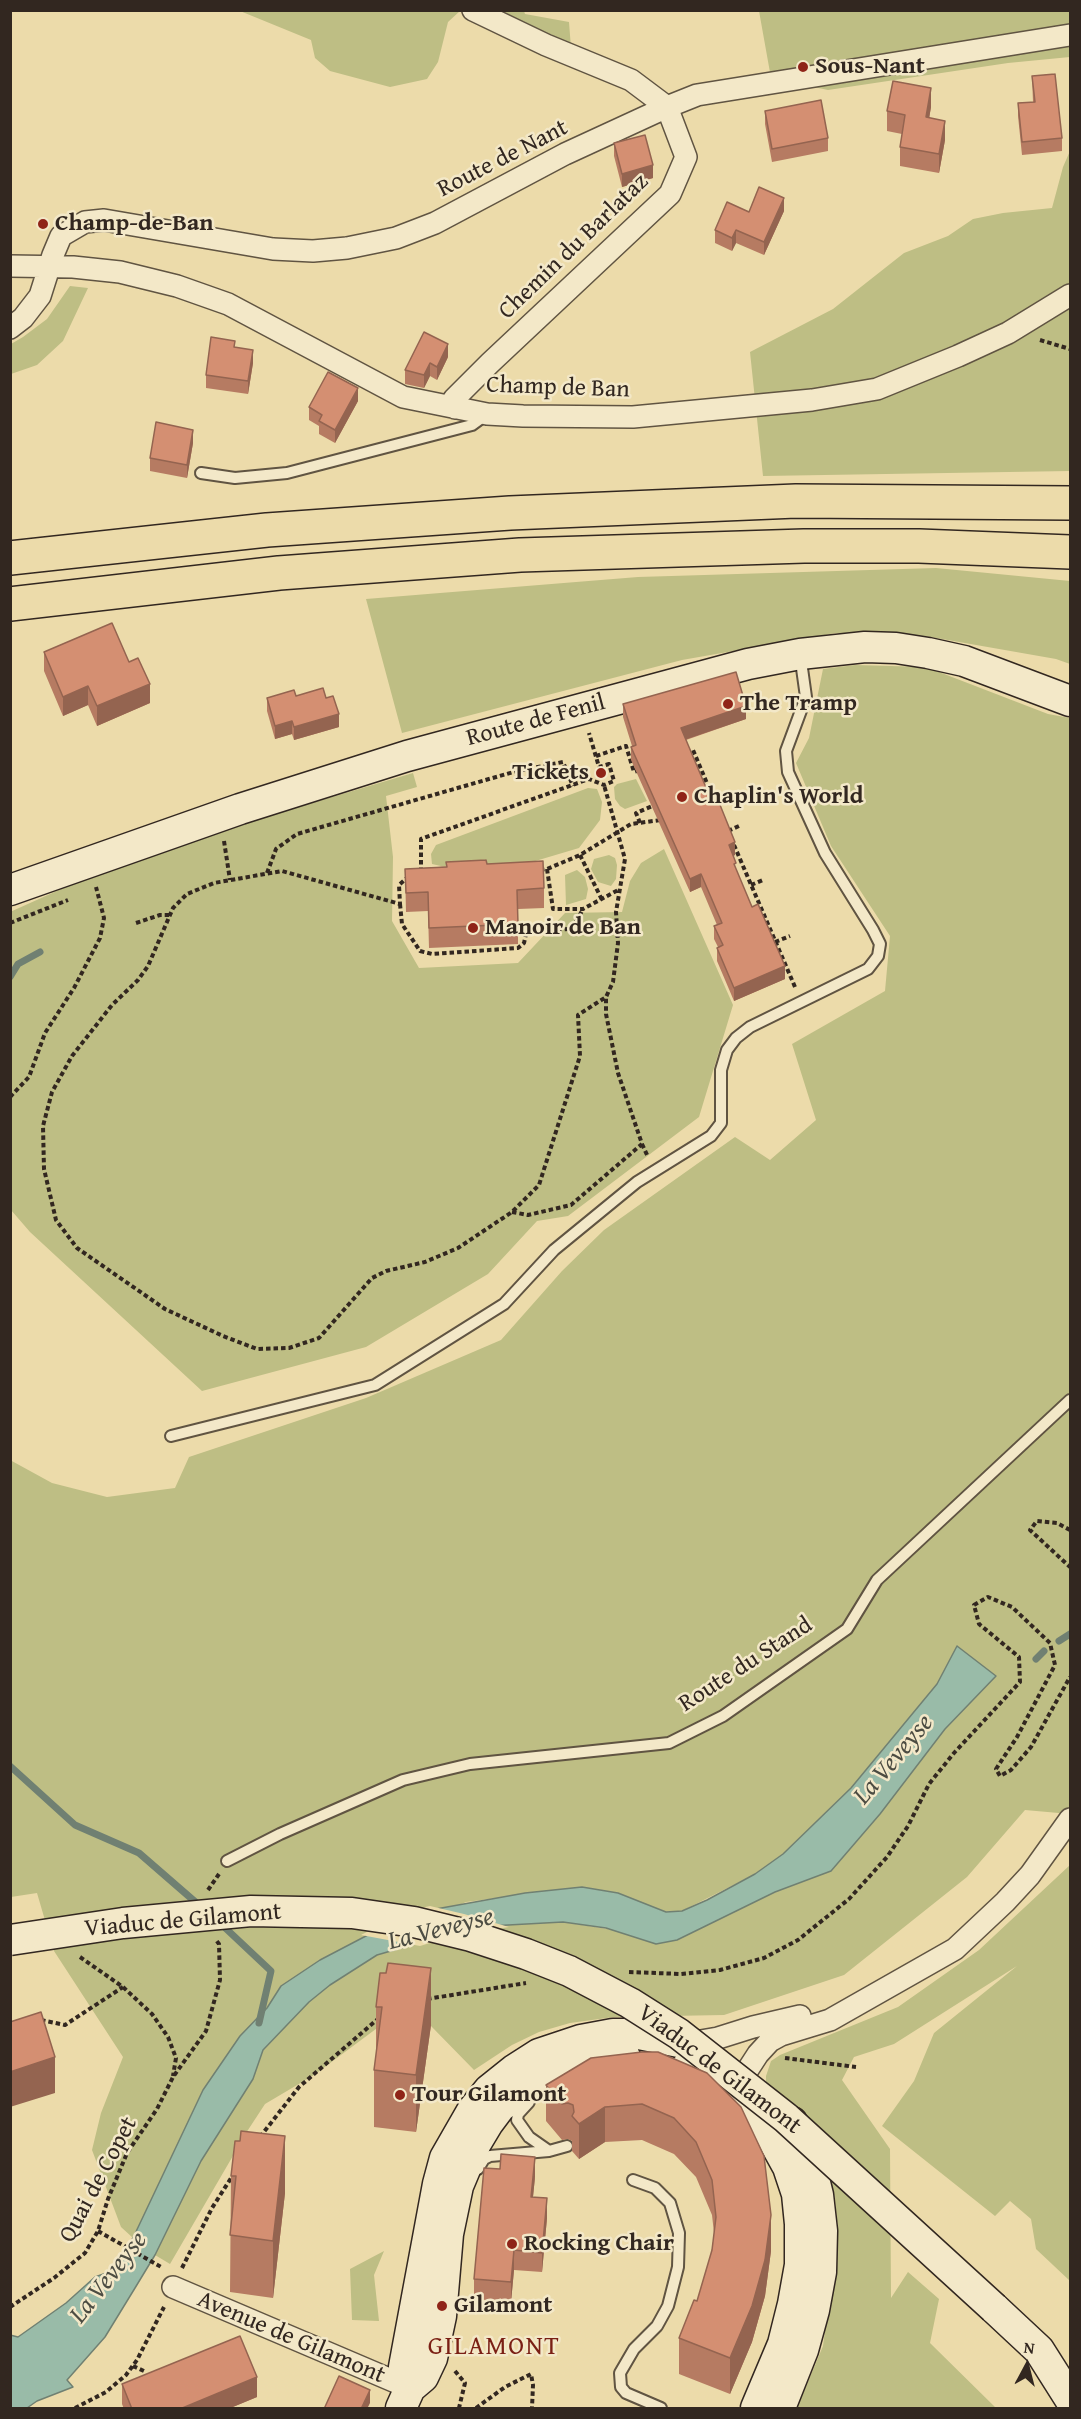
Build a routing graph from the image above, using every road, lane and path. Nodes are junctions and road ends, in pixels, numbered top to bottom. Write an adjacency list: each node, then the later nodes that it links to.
1 (473, 10): 3 (street)
2 (1071, 35): 3 (street, Route de Nant)
3 (667, 106): 5 (street, Route de Nant); 8 (street, Chemin du Barlataz)
4 (10, 266): 5 (street, Champ de Ban)
5 (49, 266): 7 (street, Route de Nant); 8 (street, Champ de Ban)
6 (1071, 295): 9 (street, Champ de Ban)
7 (10, 328)
8 (455, 408): 9 (street, Champ de Ban)
9 (487, 414): 10 (lane)
10 (201, 473)
11 (1071, 503): 13 (highway)
12 (1071, 552): 14 (highway)
13 (10, 558)
14 (10, 604)
15 (800, 654): 16 (street, Route de Fenil); 41 (street, Route de Fenil); 50 (lane)
16 (1071, 701)
17 (684, 753): 24 (path)
18 (645, 768): 19 (path)
19 (604, 785): 20 (path); 30 (path)
20 (573, 786): 35 (path); 43 (path)
21 (651, 797): 23 (path)
22 (664, 801): 23 (path)
23 (655, 805): 27 (path)
24 (719, 811)
25 (665, 819): 27 (path)
26 (723, 821): 29 (path)
27 (640, 823): 30 (path)
28 (739, 826): 29 (path)
29 (728, 831): 38 (path)
30 (617, 832): 32 (path); 40 (path)
31 (224, 841): 36 (path)
32 (580, 855): 33 (path); 42 (path)
33 (547, 869): 34 (path); 44 (path)
34 (536, 870)
35 (267, 874): 36 (path); 43 (path)
36 (230, 880): 45 (path)
37 (763, 880): 38 (path)
38 (751, 885): 48 (path)
39 (96, 887): 51 (path)
40 (620, 889): 42 (path); 49 (path)
41 (10, 890)
42 (602, 900): 44 (path)
43 (400, 904): 44 (path)
44 (583, 909)
45 (169, 915): 46 (path); 52 (path)
46 (135, 923)
47 (790, 936): 48 (path)
48 (776, 942): 50 (path)
49 (606, 997): 52 (path); 52 (path)
50 (801, 1001): 54 (lane)
51 (10, 1097)
52 (512, 1212)
53 (1071, 1400): 59 (lane, Route du Stand)
54 (171, 1436)
55 (1071, 1530): 56 (path)
56 (1071, 1567)
57 (1071, 1677): 64 (path)
58 (1071, 1819): 68 (street)
59 (227, 1862): 60 (path)
60 (206, 1896)
61 (214, 1937): 75 (path, Quai de Copet)
62 (10, 1940): 85 (street, Viaduc de Gilamont, bridge)
63 (80, 1957): 66 (path)
64 (622, 1971)
65 (526, 1983): 67 (path)
66 (123, 1987): 70 (path); 75 (path)
67 (420, 2001)
68 (853, 2005): 71 (street); 72 (street)
69 (383, 2014): 76 (path)
70 (41, 2020)
71 (689, 2043): 72 (street, Avenue de Gilamont); 90 (street, Avenue de Gilamont)
72 (751, 2064): 73 (path); 98 (street, Avenue de Gilamont)
73 (856, 2067)
74 (555, 2072): 78 (lane); 82 (street, Avenue de Gilamont); 97 (street, Avenue de Gilamont)
75 (173, 2077): 81 (path, Quai de Copet)
76 (259, 2138)
77 (567, 2146): 78 (lane)
78 (549, 2151): 82 (lane)
79 (234, 2173): 83 (path)
80 (633, 2180): 96 (lane)
81 (98, 2231): 83 (path); 84 (path, Quai de Copet)
82 (448, 2234): 86 (street, Avenue de Gilamont)
83 (171, 2276): 87 (path); 90 (street, Avenue de Gilamont)
84 (10, 2307)
85 (1039, 2350): 88 (street, Viaduc de Gilamont); 91 (street, Viaduc de Gilamont)
86 (432, 2358): 90 (street, Avenue de Gilamont); 93 (path)
87 (133, 2366): 89 (path); 92 (path)
88 (1071, 2368)
89 (146, 2372)
90 (405, 2398)
91 (1071, 2399)
92 (75, 2409)
93 (459, 2409)
94 (476, 2409): 95 (path)
95 (532, 2409)
96 (661, 2409)
97 (756, 2409)
98 (780, 2409)

